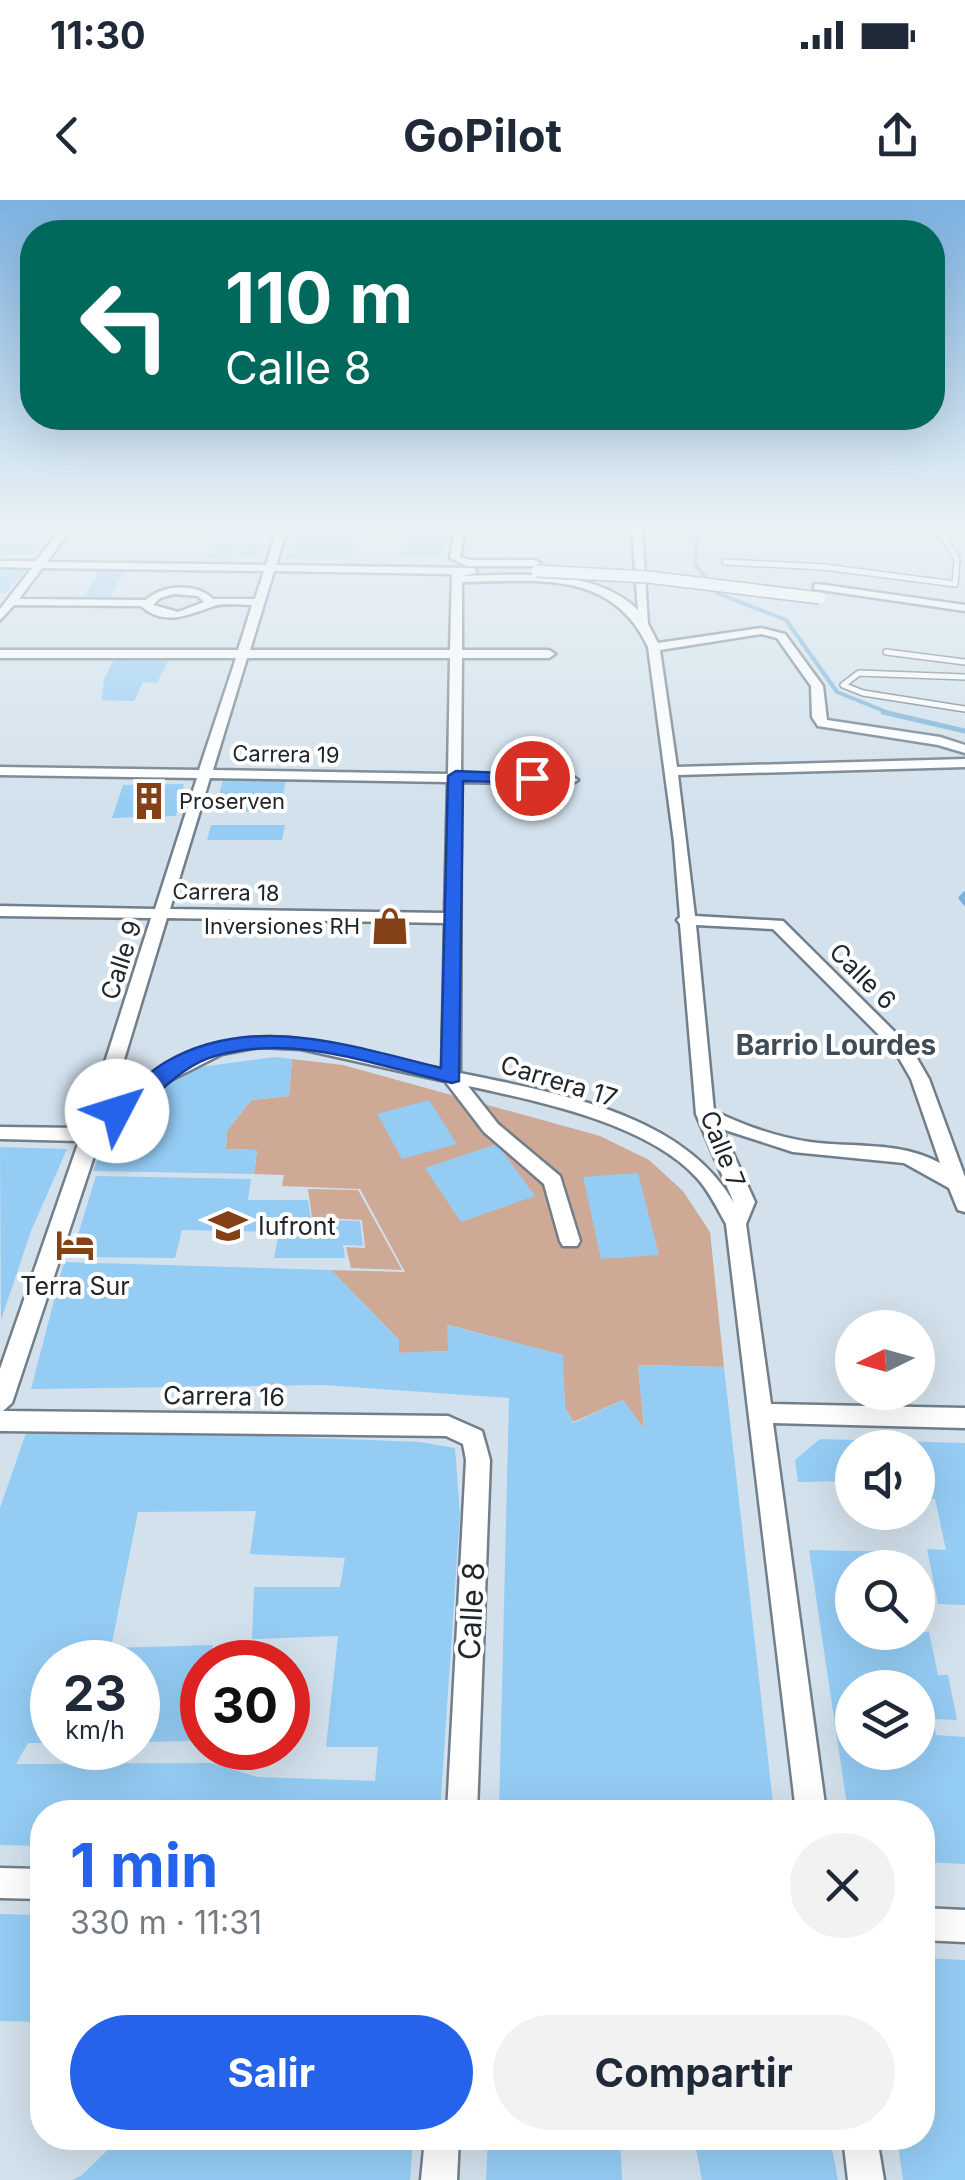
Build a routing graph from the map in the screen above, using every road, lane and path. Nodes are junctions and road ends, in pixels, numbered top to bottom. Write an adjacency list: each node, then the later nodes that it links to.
1 (171, 621): 5 (street)
2 (255, 621): 13 (street, Calle 9)
3 (457, 621): 10 (street)
4 (644, 622): 7 (street, Calle 7)
5 (168, 628)
6 (161, 642): 12 (street)
7 (654, 646): 17 (street); 20 (street, Calle 7)
8 (886, 652): 14 (lane)
9 (0, 654): 12 (street)
10 (456, 654): 11 (street); 13 (street); 22 (street)
11 (549, 654)
12 (155, 655): 13 (street)
13 (244, 655): 21 (street, Calle 9)
14 (965, 662)
15 (965, 677): 16 (lane)
16 (965, 709)
17 (965, 748)
18 (965, 763): 20 (street)
19 (0, 771): 21 (street, Carrera 19)
20 (671, 771): 27 (street, Calle 7)
21 (205, 773): 22 (street, Carrera 19); 25 (street, Calle 9)
22 (456, 776): 23 (street, Carrera 19); 26 (street)
23 (571, 780)
24 (0, 911): 25 (street, Carrera 18)
25 (162, 914): 26 (street, Carrera 18); 31 (street, Calle 9)
26 (452, 918): 28 (street)
27 (685, 920): 29 (street, Calle 7); 32 (street, Calle 6)
28 (452, 1077): 31 (street, Carrera 17); 33 (street, Carrera 17); 34 (street)
29 (705, 1114): 32 (street); 33 (street, Calle 7)
30 (0, 1133): 31 (street)
31 (92, 1135): 35 (street, Calle 9)
32 (962, 1195)
33 (736, 1224): 36 (street, Calle 7)
34 (570, 1241)
35 (0, 1403)
36 (761, 1413): 37 (street); 41 (street, Calle 7)
37 (965, 1418)
38 (0, 1421): 39 (street, Carrera 16)
39 (448, 1426): 40 (street, Calle 8)
40 (463, 1800)
41 (809, 1800)
42 (0, 1883): 43 (street)
43 (30, 1884)
44 (935, 1925): 45 (street)
45 (965, 1926)
46 (441, 2150): 48 (street)
47 (862, 2150): 49 (street)
48 (440, 2180)
49 (866, 2180)

